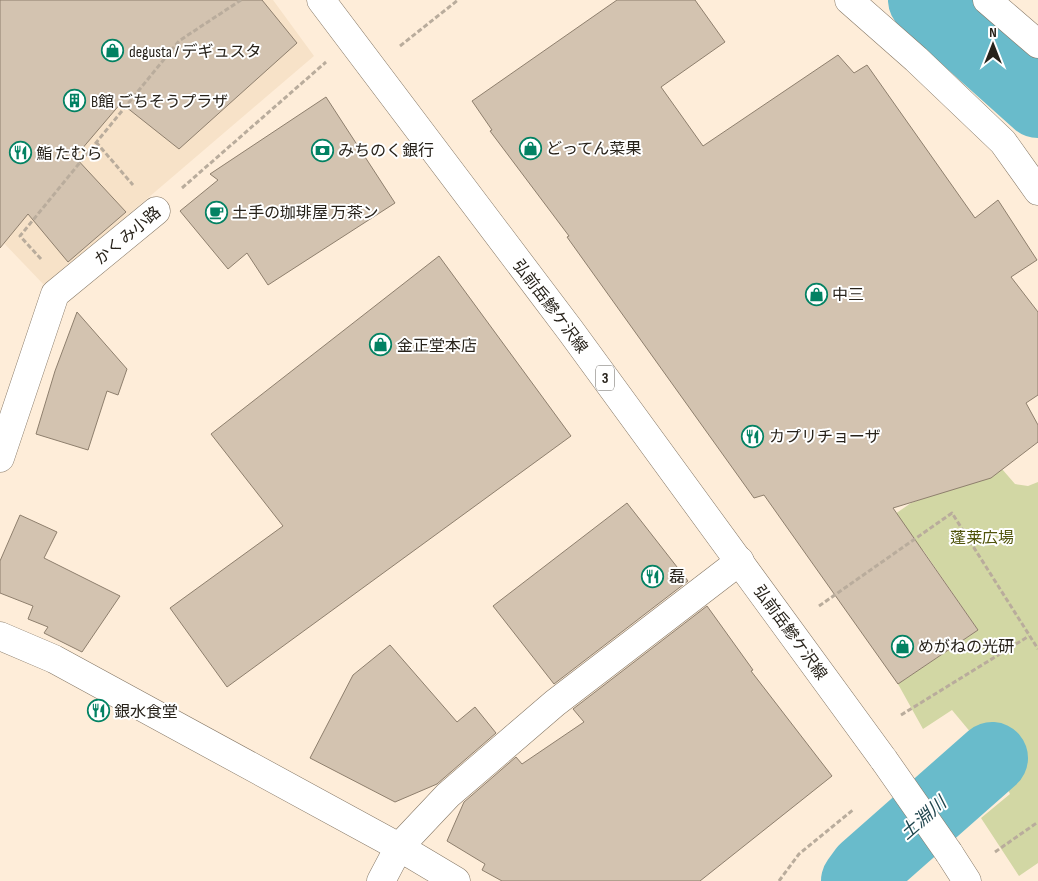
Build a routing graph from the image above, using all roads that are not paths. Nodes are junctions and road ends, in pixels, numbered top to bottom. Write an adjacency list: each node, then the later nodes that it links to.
1 (321, 0): 8 (street, 弘前岳鰺ケ沢線 / 3)
2 (849, 0): 5 (street)
3 (987, 0): 4 (street)
4 (1038, 44)
5 (1038, 191)
6 (156, 211): 7 (street, かくみ小路)
7 (0, 458)
8 (740, 561): 10 (street); 13 (street, 弘前岳鰺ケ沢線 / 3, bridge)
9 (0, 636): 10 (street)
10 (399, 847): 11 (street); 12 (street)
11 (381, 881)
12 (456, 881)
13 (967, 881)

